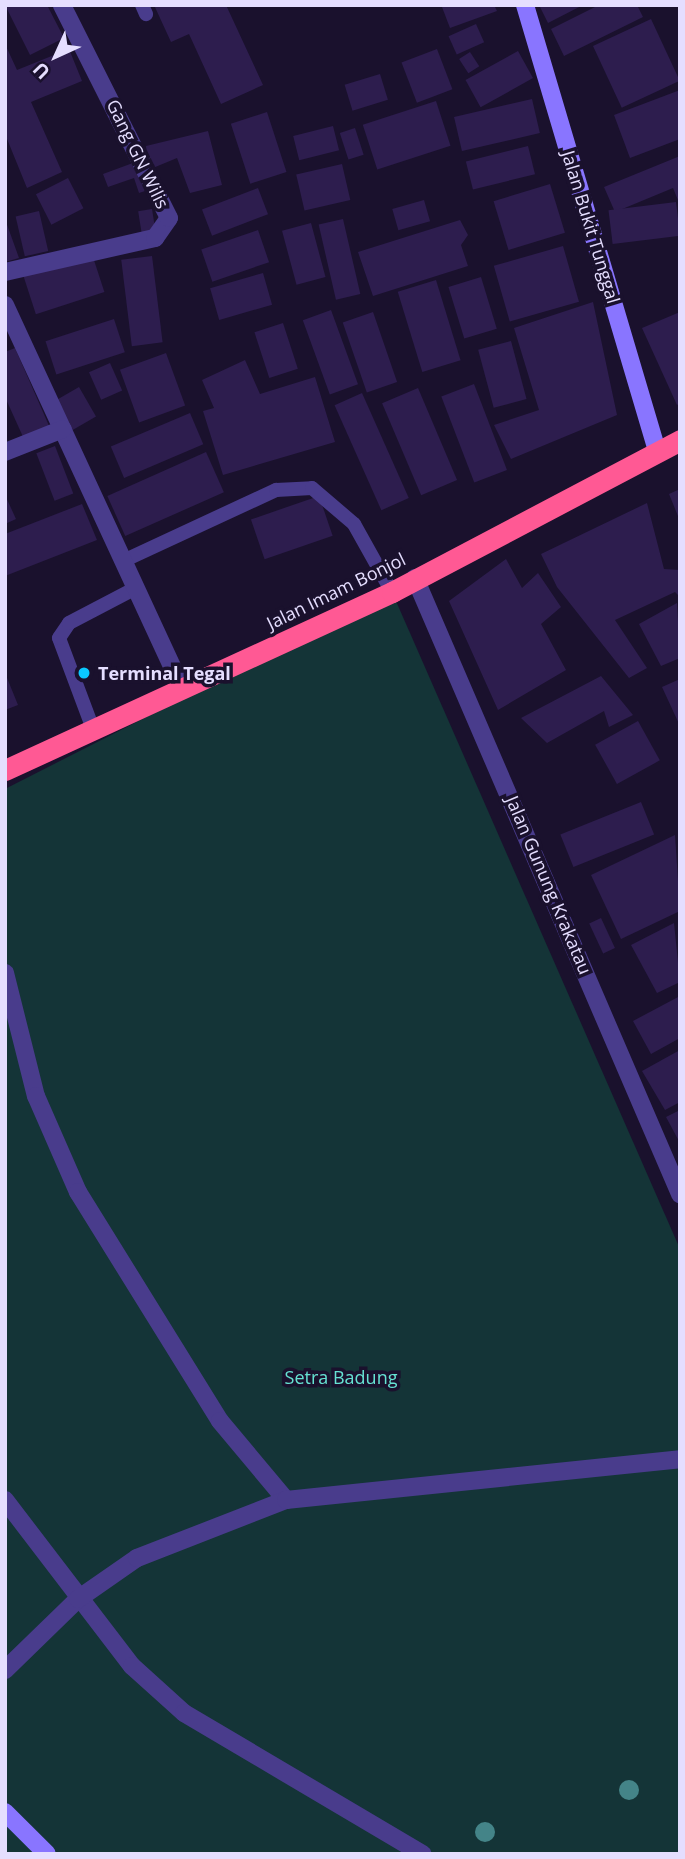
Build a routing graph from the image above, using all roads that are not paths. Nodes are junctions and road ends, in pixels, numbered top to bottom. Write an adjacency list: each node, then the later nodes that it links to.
1 (62, 5): 3 (street, Gang GN Wilis)
2 (524, 5): 7 (street, Jalan Bukit Tunggal)
3 (5, 272)
4 (5, 305): 5 (street)
5 (63, 429): 8 (street); 9 (street)
6 (680, 440): 7 (highway, Jalan Imam Bonjol)
7 (657, 450): 10 (highway, Jalan Imam Bonjol)
8 (5, 452)
9 (123, 561): 11 (street); 12 (lane)
10 (415, 578): 12 (highway, Jalan Imam Bonjol); 17 (street, Jalan Gunung Krakatau)
11 (136, 588): 13 (street); 14 (lane)
12 (392, 592): 13 (highway, Jalan Imam Bonjol)
13 (182, 688): 14 (highway, Jalan Imam Bonjol)
14 (93, 729): 15 (highway, Jalan Imam Bonjol)
15 (5, 770)
16 (5, 973): 20 (street)
17 (680, 1194)
18 (680, 1459): 20 (street)
19 (5, 1500): 21 (street)
20 (286, 1500): 21 (street)
21 (78, 1600): 22 (street); 25 (street)
22 (5, 1670)
23 (5, 1812): 24 (street)
24 (47, 1854)
25 (422, 1854)

